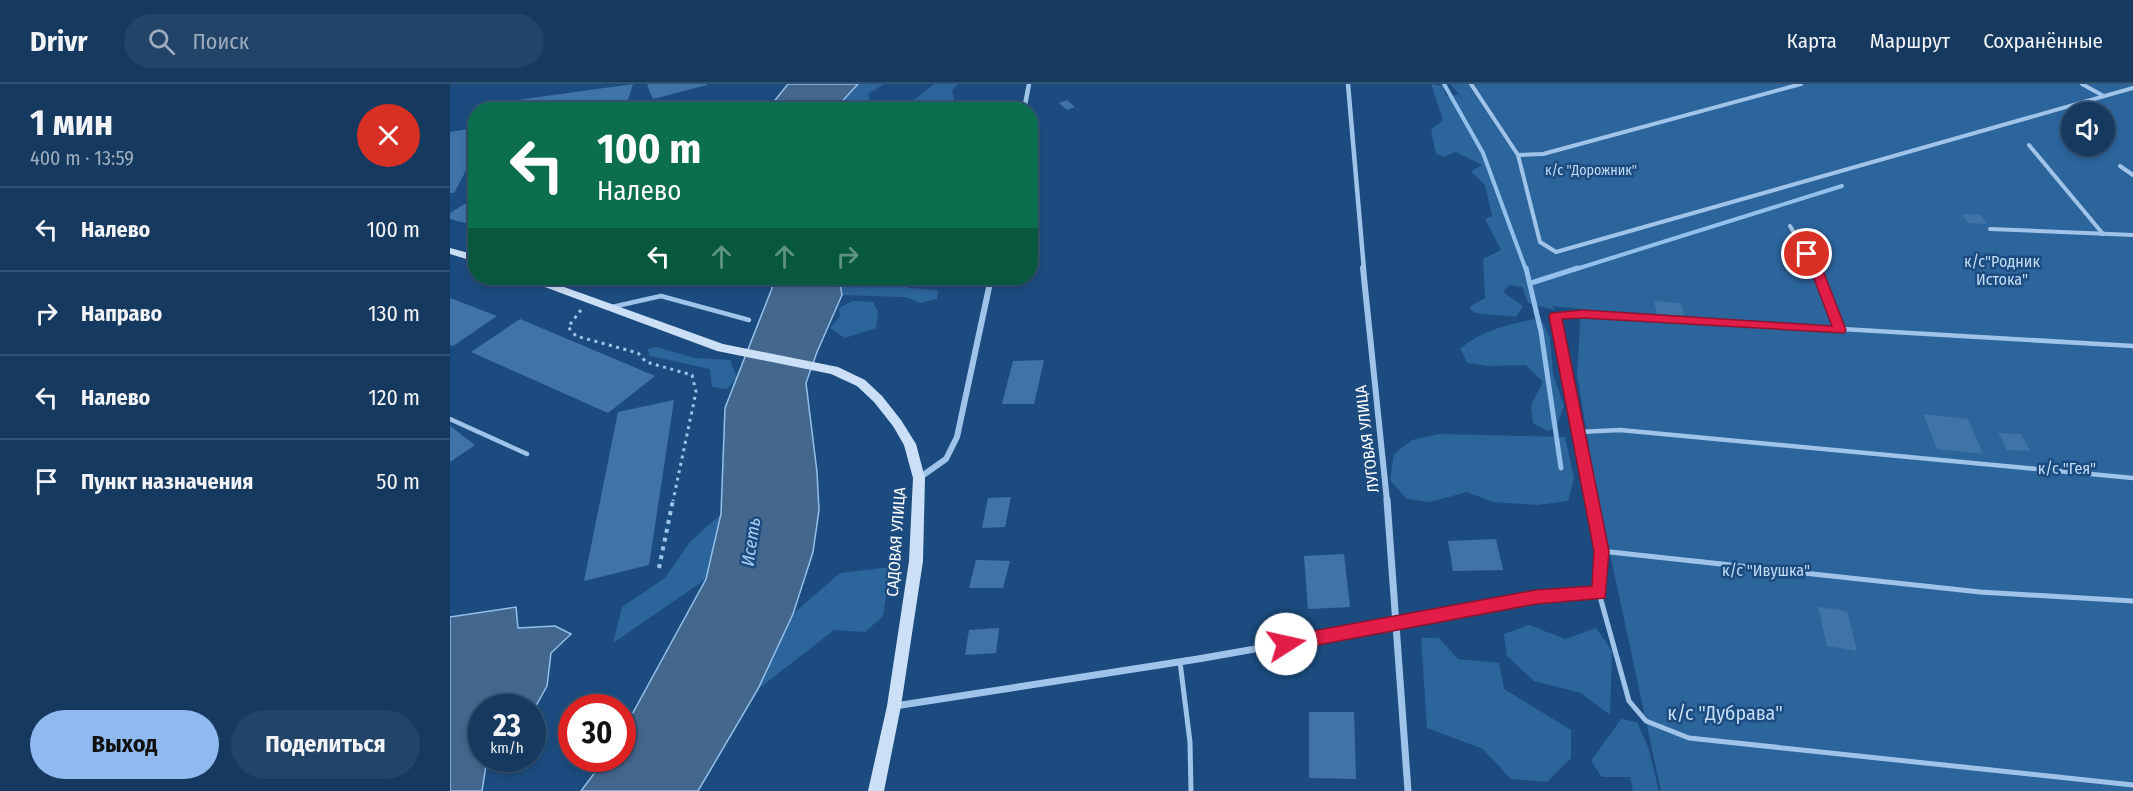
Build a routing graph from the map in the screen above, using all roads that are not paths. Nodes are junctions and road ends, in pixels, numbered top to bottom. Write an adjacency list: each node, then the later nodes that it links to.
1 (1029, 84): 8 (street)
2 (1348, 84): 33 (street, ЛУГОВАЯ УЛИЦА)
3 (1471, 84): 10 (lane)
4 (1801, 84): 10 (lane)
5 (2082, 84): 7 (lane)
6 (2133, 88): 7 (lane)
7 (2102, 95): 10 (lane)
8 (1026, 102)
9 (2029, 145): 15 (lane)
10 (1518, 155)
11 (2120, 166): 12 (lane)
12 (2133, 176)
13 (1790, 226): 23 (lane)
14 (1990, 229): 15 (lane)
15 (2103, 234): 16 (lane)
16 (2133, 235)
17 (450, 251): 18 (main road)
18 (468, 257)
19 (551, 285): 21 (main road)
20 (990, 285): 28 (street, САДОВАЯ УЛИЦА)
21 (612, 307): 22 (lane); 28 (main road)
22 (749, 320)
23 (1840, 330): 24 (lane); 26 (lane)
24 (2133, 346)
25 (450, 419): 27 (lane)
26 (1579, 432): 29 (lane); 30 (lane)
27 (527, 454)
28 (919, 478): 35 (main road, САДОВАЯ УЛИЦА)
29 (2133, 478)
30 (1601, 551): 31 (lane); 32 (lane)
31 (1599, 593): 33 (street); 36 (lane)
32 (2133, 601)
33 (1397, 625): 34 (street); 39 (street, ЛУГОВАЯ УЛИЦА)
34 (1180, 662): 35 (street); 38 (lane)
35 (894, 706): 37 (main road, САДОВАЯ УЛИЦА)
36 (2133, 784)
37 (876, 791)
38 (1191, 791)
39 (1408, 791)

